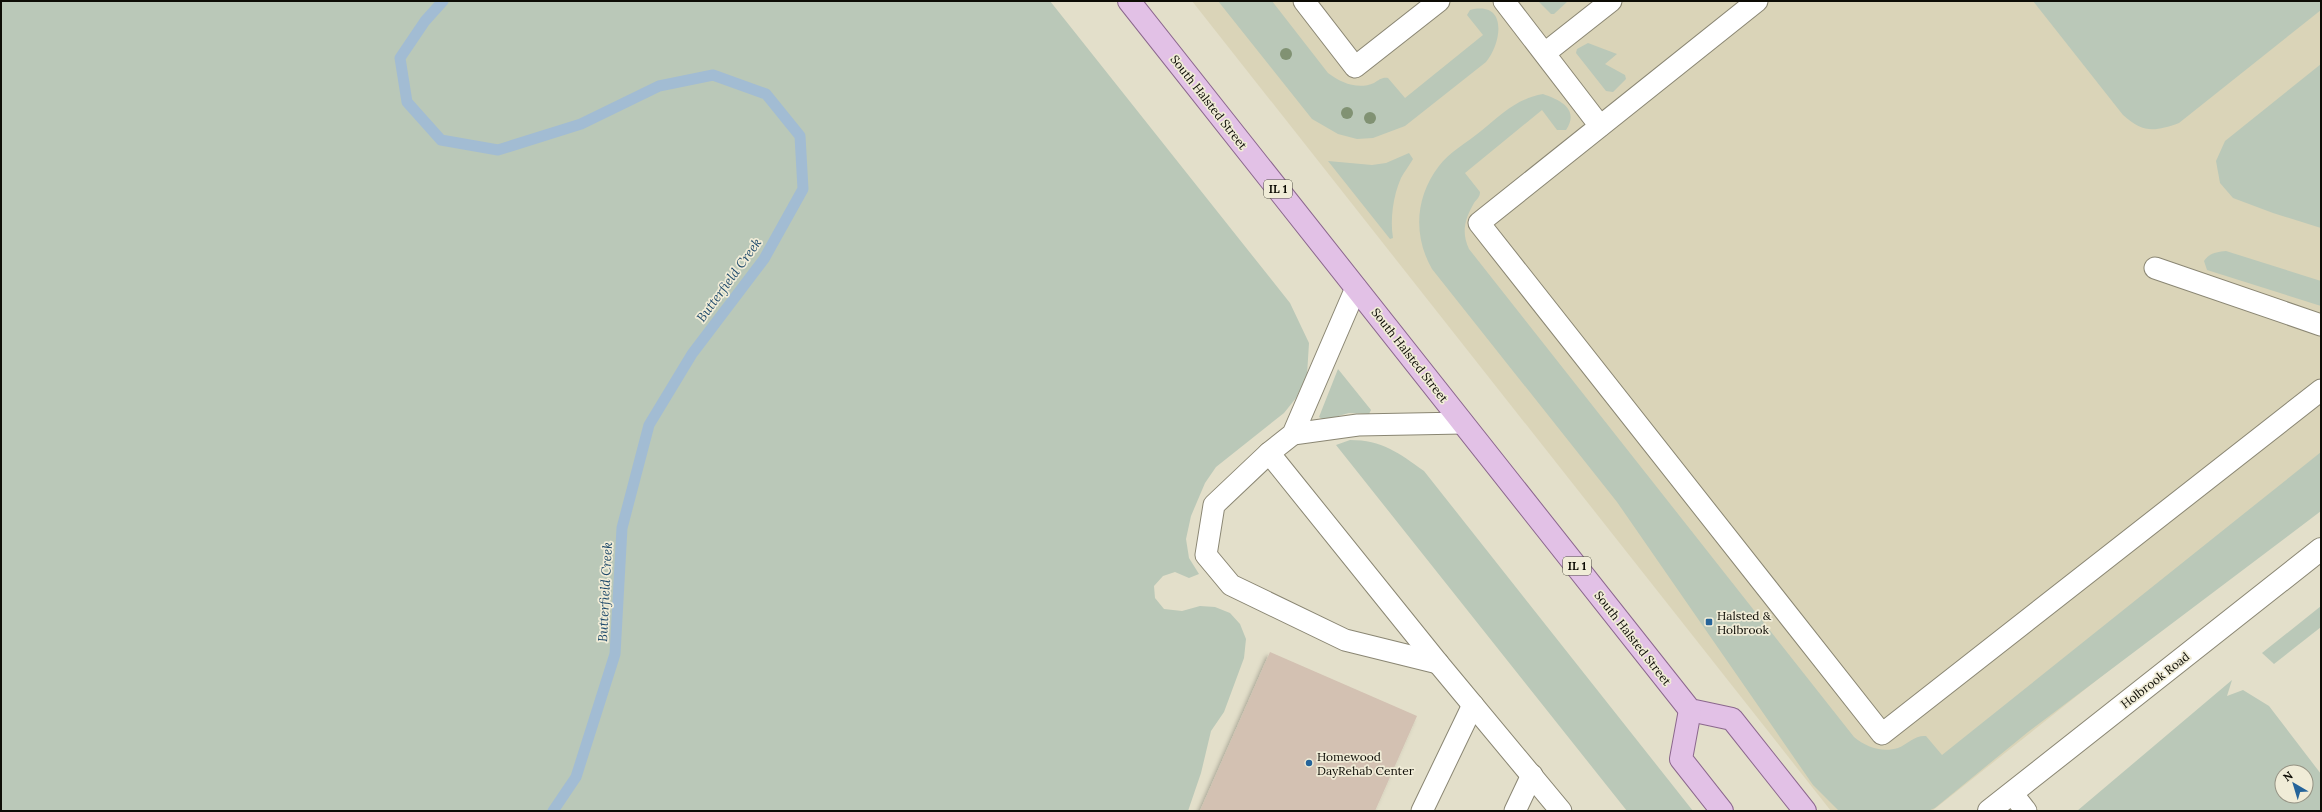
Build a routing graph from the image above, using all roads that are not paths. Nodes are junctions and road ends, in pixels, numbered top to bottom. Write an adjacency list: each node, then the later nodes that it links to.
1 (1129, 1): 10 (main road, South Halsted Street / IL 1)
2 (1304, 1): 3 (lane)
3 (1439, 1)
4 (1504, 1): 7 (lane)
5 (1612, 1): 7 (lane)
6 (1757, 1): 8 (lane)
7 (1545, 53): 8 (lane)
8 (1600, 126): 12 (lane)
9 (2155, 268): 11 (lane)
10 (1356, 288): 13 (main road, South Halsted Street / IL 1); 14 (lane)
11 (2321, 325)
12 (2321, 390)
13 (1463, 423): 14 (lane); 19 (main road, South Halsted Street / IL 1)
14 (1293, 434): 15 (lane)
15 (1269, 453): 17 (lane); 17 (lane)
16 (2321, 549): 21 (street, Holbrook Road)
17 (1438, 664): 18 (lane)
18 (1473, 705): 20 (lane); 22 (lane)
19 (1690, 710): 25 (main road); 26 (main road)
20 (1532, 775): 23 (lane); 24 (lane)
21 (2012, 793): 27 (street, Holbrook Road); 28 (lane)
22 (1422, 811)
23 (1514, 811)
24 (1561, 811)
25 (1722, 811)
26 (1805, 811)
27 (1989, 811)
28 (2026, 811)

